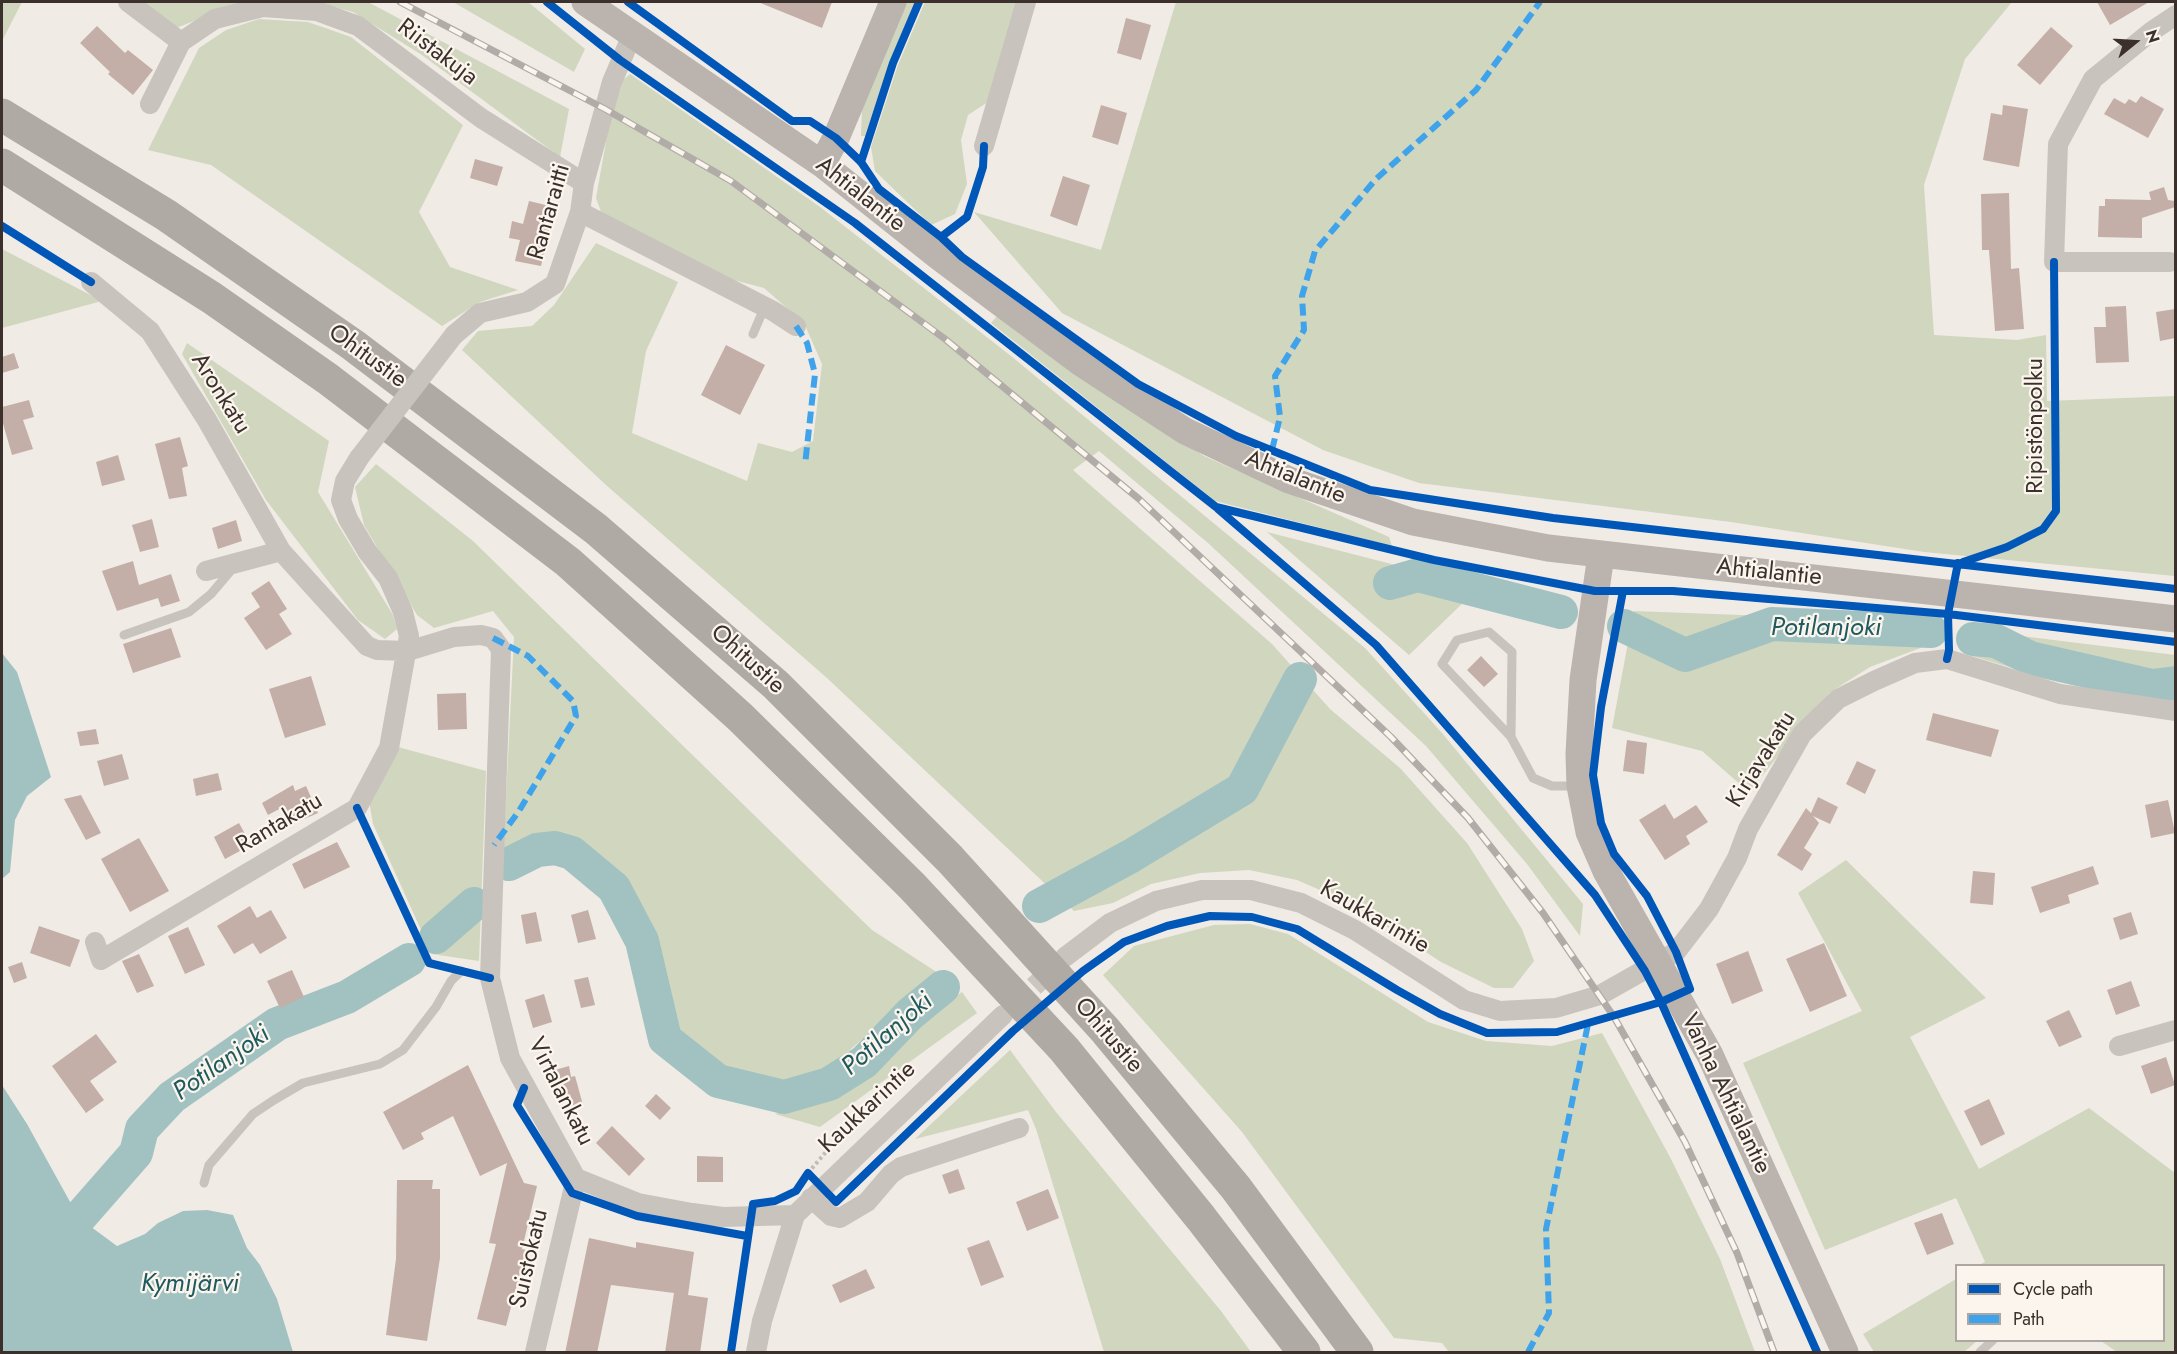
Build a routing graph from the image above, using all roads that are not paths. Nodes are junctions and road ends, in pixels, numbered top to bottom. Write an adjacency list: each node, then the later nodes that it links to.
1 (128, 2): 7 (street)
2 (585, 2): 6 (main road, Ahtialantie)
3 (893, 2): 11 (main road)
4 (1026, 2): 10 (street)
5 (2175, 15): 15 (street)
6 (632, 35): 11 (main road, Ahtialantie); 13 (street, Rantaraitti)
7 (181, 42): 8 (street, Riistakuja); 13 (street, Riistakuja)
8 (150, 104)
9 (2, 115): 47 (highway, Ohitustie)
10 (984, 146)
11 (822, 164): 21 (main road, Ahtialantie)
12 (2, 165): 46 (highway, Ohitustie)
13 (584, 183): 14 (street, Rantaraitti)
14 (580, 212): 17 (street); 27 (street, Rantaraitti, bridge)
15 (2170, 262)
16 (91, 282): 20 (street, Aronkatu)
17 (765, 306): 18 (street); 19 (lane)
18 (796, 326)
19 (753, 334)
20 (281, 551): 22 (street); 27 (street, Aronkatu)
21 (1601, 555): 24 (main road, Ahtialantie); 30 (main road, Vanha Ahtialantie)
22 (237, 563): 23 (street); 25 (lane)
23 (206, 571)
24 (2175, 619)
25 (124, 635)
26 (482, 635): 27 (street, Aronkatu); 39 (street, Virtalankatu)
27 (408, 651): 31 (street, Rantakatu)
28 (2175, 711): 33 (street, Kirjavakatu)
29 (1511, 737): 29 (lane); 30 (lane)
30 (1580, 786): 33 (main road, Vanha Ahtialantie)
31 (95, 942)
32 (1065, 957): 33 (street, Kaukkarintie)
33 (1659, 962): 48 (main road, Vanha Ahtialantie)
34 (461, 971): 40 (lane)
35 (1003, 1015): 41 (street, Kaukkarintie)
36 (2175, 1030): 37 (street)
37 (2119, 1046)
38 (1019, 1128): 41 (street)
39 (576, 1178): 42 (street, Virtalankatu); 44 (street, Suistokatu)
40 (204, 1183)
41 (811, 1185): 42 (street, Kaukkarintie)
42 (795, 1215): 45 (street, Kaukkarintie)
43 (1992, 1342): 49 (lane)
44 (535, 1353)
45 (756, 1353)
46 (1304, 1353)
47 (1357, 1353)
48 (1845, 1353)
49 (1980, 1353)

